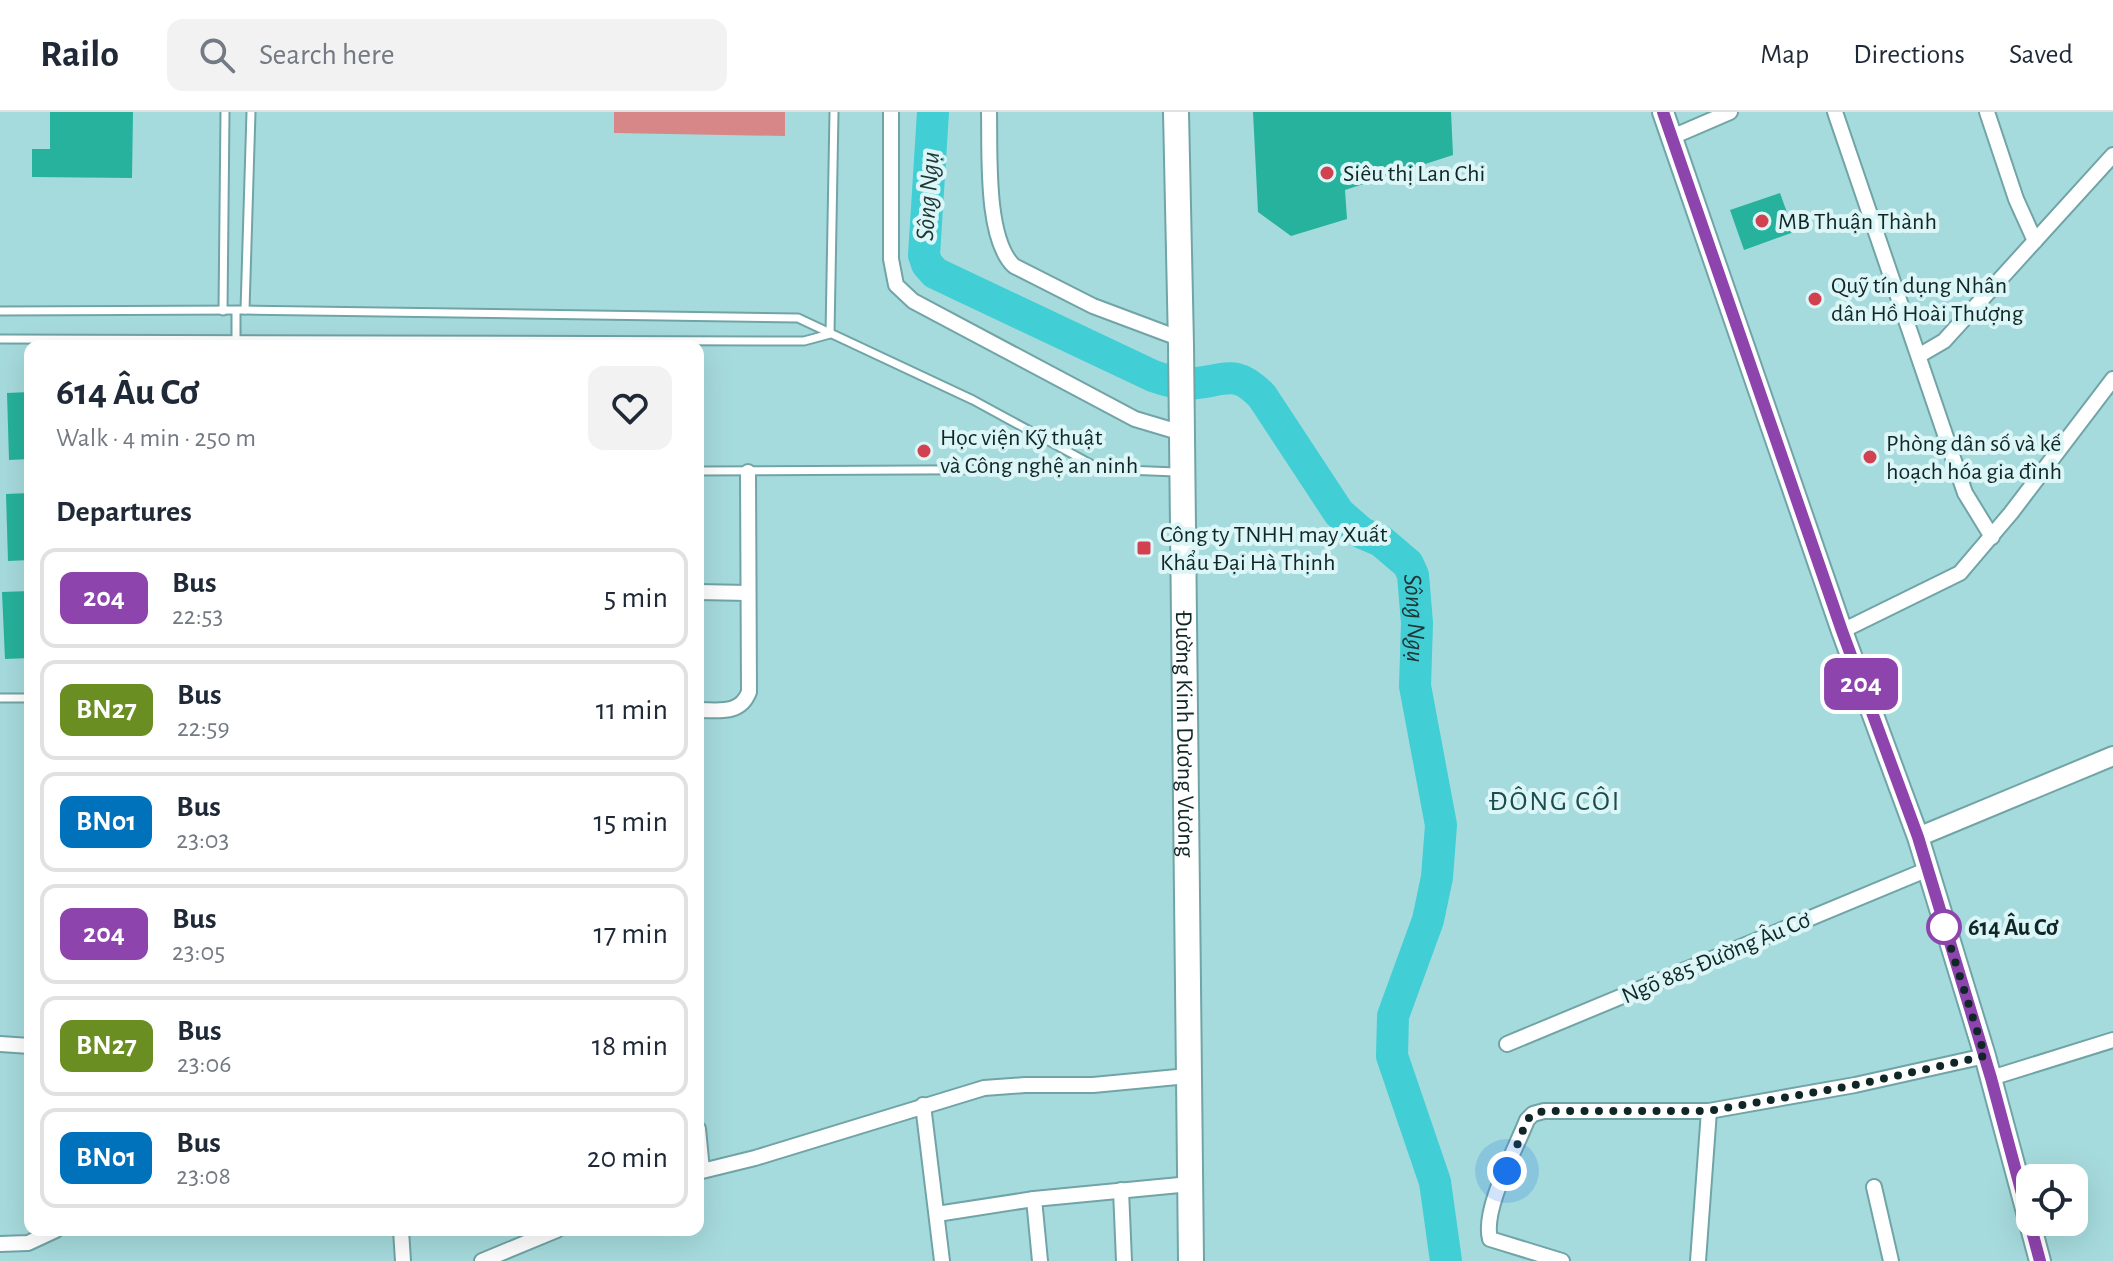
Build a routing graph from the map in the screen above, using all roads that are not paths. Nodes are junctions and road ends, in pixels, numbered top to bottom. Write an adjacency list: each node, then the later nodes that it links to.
1 (225, 112): 16 (lane)
2 (251, 112): 14 (lane)
3 (834, 112): 18 (lane)
4 (891, 112): 26 (street)
5 (989, 112): 23 (street)
6 (1176, 112): 23 (highway, Đường Kinh Dương Vương)
7 (1663, 112): 11 (main road)
8 (1730, 112): 11 (street)
9 (1835, 112): 24 (street)
10 (1987, 112): 13 (street)
11 (1672, 137): 34 (main road)
12 (2113, 155): 13 (street)
13 (2035, 241): 24 (street)
14 (245, 310): 17 (lane); 18 (lane)
15 (0, 311): 16 (lane)
16 (223, 311): 17 (lane)
17 (236, 311): 21 (lane)
18 (830, 334): 22 (lane); 27 (lane)
19 (0, 339): 20 (lane)
20 (79, 340)
21 (236, 340)
22 (704, 341)
23 (1181, 342): 26 (highway, Đường Kinh Dương Vương)
24 (1920, 355): 31 (street)
25 (2113, 379): 31 (street)
26 (1182, 427): 30 (highway, Đường Kinh Dương Vương)
27 (1100, 469): 29 (lane); 30 (lane)
28 (704, 471): 29 (lane)
29 (748, 472): 33 (street)
30 (1182, 472): 46 (highway, Đường Kinh Dương Vương)
31 (1992, 537): 34 (street)
32 (704, 592): 33 (street)
33 (748, 593): 37 (street)
34 (1842, 631): 39 (main road)
35 (0, 698): 36 (lane)
36 (24, 698)
37 (704, 710)
38 (2113, 756): 39 (street)
39 (1918, 837): 40 (main road)
40 (1926, 870): 43 (street, Ngõ 885 Đường Âu Cơ); 45 (main road)
41 (2113, 1040): 47 (street)
42 (0, 1044): 44 (street)
43 (1507, 1044)
44 (24, 1046)
45 (1985, 1056): 47 (main road); 49 (street)
46 (1188, 1076): 48 (street); 51 (highway, Đường Kinh Dương Vương)
47 (1991, 1078): 69 (main road)
48 (923, 1105): 50 (street); 55 (street)
49 (1709, 1111): 66 (street); 67 (street)
50 (704, 1170)
51 (1190, 1184): 53 (street); 65 (highway, Đường Kinh Dương Vương)
52 (1874, 1187): 68 (street)
53 (1121, 1190): 54 (street); 64 (street)
54 (1034, 1199): 55 (street); 63 (street)
55 (937, 1214): 62 (street)
56 (43, 1236): 59 (street)
57 (401, 1236): 60 (street)
58 (542, 1236): 61 (street)
59 (0, 1244)
60 (403, 1261)
61 (482, 1261)
62 (942, 1261)
63 (1040, 1261)
64 (1124, 1261)
65 (1191, 1261)
66 (1562, 1261)
67 (1698, 1261)
68 (1891, 1261)
69 (2040, 1261)

